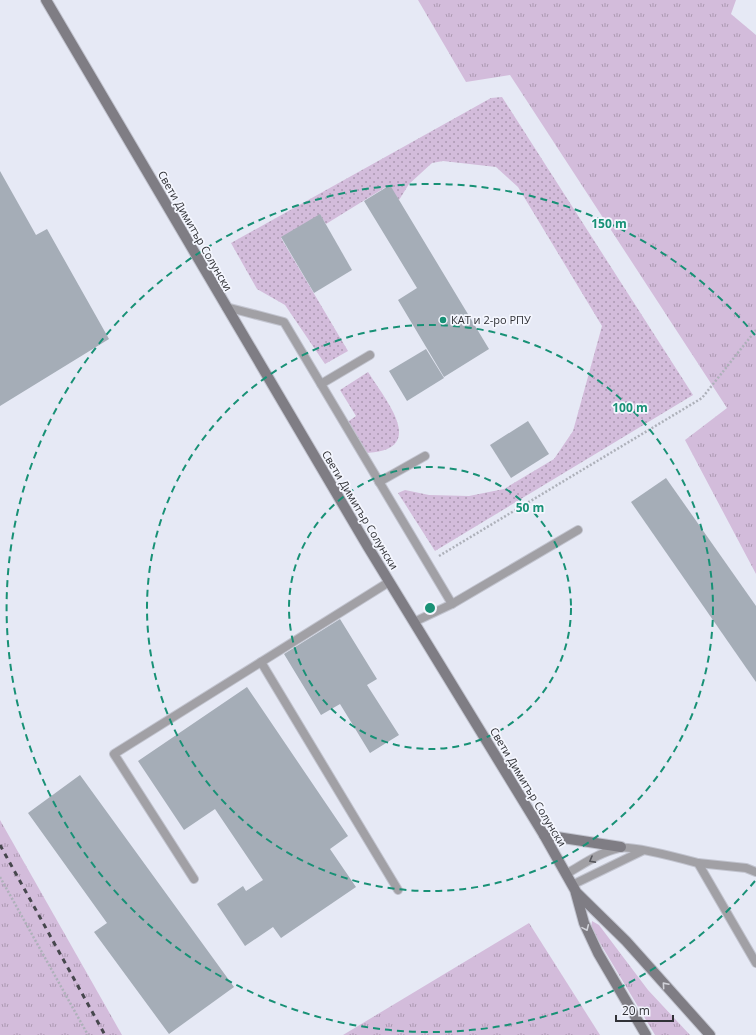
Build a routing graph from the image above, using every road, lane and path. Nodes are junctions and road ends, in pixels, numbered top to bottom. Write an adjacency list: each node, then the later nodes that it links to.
1 (46, 0): 2 (main road, Свети Димитър Солунски)
2 (226, 307): 5 (lane); 10 (main road, Свети Димитър Солунски)
3 (756, 330): 9 (path)
4 (370, 355): 5 (lane)
5 (321, 384): 7 (lane)
6 (425, 456): 7 (lane)
7 (379, 482): 9 (lane)
8 (578, 530): 11 (lane)
9 (427, 563): 11 (lane)
10 (389, 582): 12 (main road, Свети Димитър Солунски); 13 (lane)
11 (452, 604): 12 (lane)
12 (414, 622): 14 (main road, Свети Димитър Солунски)
13 (261, 662): 21 (lane); 23 (lane)
14 (544, 834): 15 (main road); 19 (main road, Свети Димитър Солунски)
15 (621, 847): 16 (lane); 19 (lane, one-way to 19)
16 (642, 851): 17 (lane); 22 (lane)
17 (698, 864): 18 (lane); 24 (lane)
18 (756, 872)
19 (566, 874): 22 (main road, Свети Димитър Солунски)
20 (0, 877): 25 (path)
21 (194, 879)
22 (573, 888): 26 (main road, Свети Димитър Солунски, one-way to 26); 27 (main road, one-way to 22)
23 (398, 890)
24 (755, 957)
25 (88, 1035)
26 (646, 1035)
27 (710, 1035)

